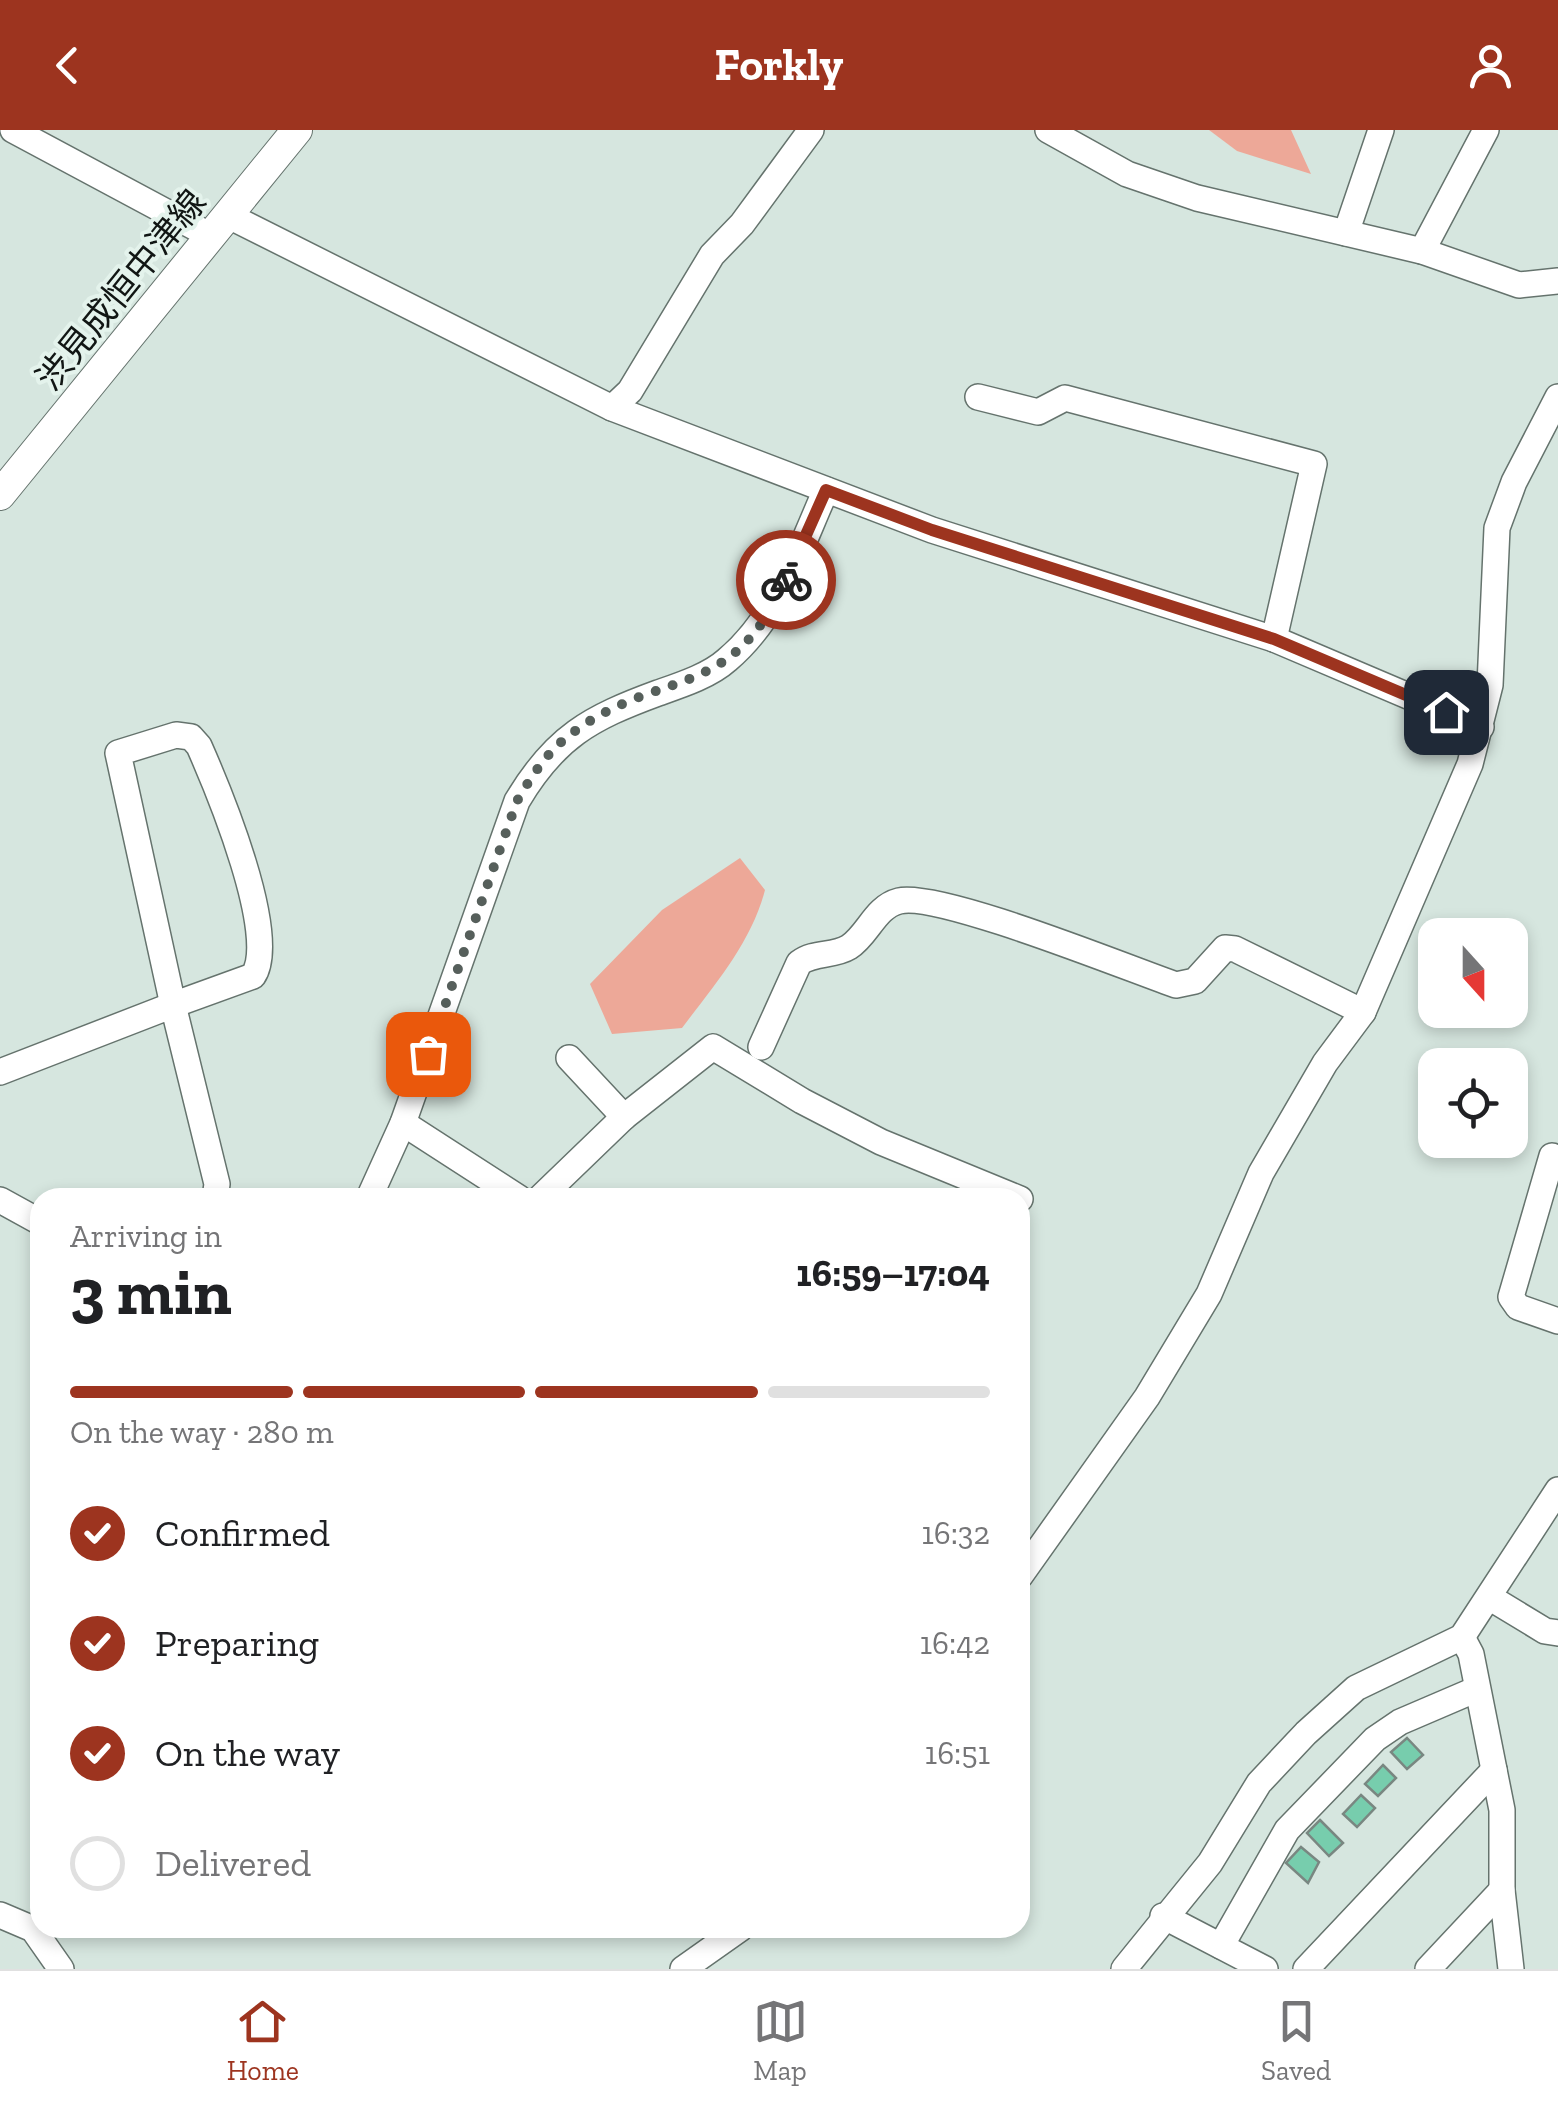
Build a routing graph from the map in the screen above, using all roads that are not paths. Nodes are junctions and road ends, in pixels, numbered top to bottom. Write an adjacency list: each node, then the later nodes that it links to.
1 (13, 130): 7 (street)
2 (297, 130): 7 (main road, 渋見成恒中津線)
3 (812, 130): 13 (street)
4 (1048, 130): 8 (street)
5 (1381, 130): 8 (street)
6 (1486, 130): 9 (street)
7 (220, 226): 13 (street); 15 (main road, 渋見成恒中津線)
8 (1346, 233): 9 (street)
9 (1422, 251): 10 (street)
10 (1558, 281)
11 (978, 397): 16 (street)
12 (1558, 397): 17 (street)
13 (612, 408): 14 (street)
14 (826, 490): 16 (street); 24 (street)
15 (0, 495)
16 (1274, 639): 17 (street)
17 (1480, 727): 19 (street)
18 (173, 1005): 18 (street); 22 (street); 26 (street)
19 (1362, 1012): 20 (street); 35 (street)
20 (761, 1047)
21 (569, 1058): 23 (street)
22 (0, 1072)
23 (624, 1118): 29 (street); 30 (street)
24 (403, 1123): 27 (street); 28 (street)
25 (1552, 1156): 33 (street)
26 (216, 1188)
27 (374, 1188)
28 (504, 1188)
29 (550, 1188)
30 (993, 1188)
31 (0, 1200): 32 (street)
32 (30, 1216)
33 (1558, 1321)
34 (1558, 1490): 36 (street)
35 (1030, 1543)
36 (1489, 1597): 37 (street); 38 (street)
37 (1558, 1633)
38 (1462, 1638): 39 (street); 43 (street)
39 (1478, 1688): 40 (street); 47 (street)
40 (1494, 1770): 41 (street); 52 (street)
41 (1502, 1890): 53 (street); 54 (street)
42 (0, 1915): 44 (street)
43 (1162, 1916): 47 (street); 50 (street)
44 (30, 1929)
45 (39, 1938): 48 (street)
46 (727, 1938): 49 (street)
47 (1221, 1946): 51 (street)
48 (62, 1969)
49 (682, 1969)
50 (1124, 1969)
51 (1265, 1969)
52 (1306, 1969)
53 (1428, 1969)
54 (1511, 1969)

